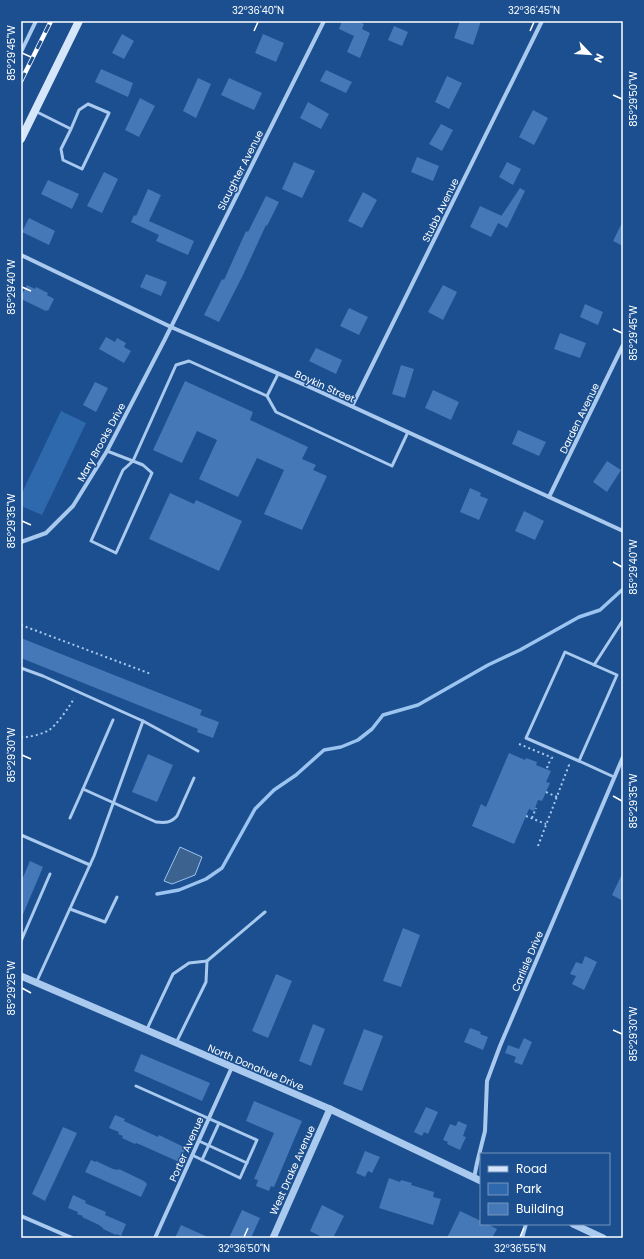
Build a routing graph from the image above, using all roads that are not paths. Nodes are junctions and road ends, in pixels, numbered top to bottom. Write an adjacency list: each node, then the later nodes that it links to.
1 (36, 21): 5 (street)
2 (79, 21): 6 (main road)
3 (324, 21): 10 (street, Slaughter Avenue)
4 (542, 21): 14 (street, Stubb Avenue)
5 (21, 52)
6 (35, 111): 7 (lane); 8 (main road)
7 (71, 129): 7 (lane)
8 (21, 139)
9 (21, 255): 10 (street, Boykin Street)
10 (171, 327): 12 (street, Boykin Street); 16 (street, Mary Brooks Drive)
11 (623, 345): 18 (street, Darden Avenue)
12 (278, 374): 13 (lane); 14 (street, Boykin Street)
13 (267, 396): 15 (lane); 17 (lane)
14 (352, 406): 15 (street, Boykin Street)
15 (408, 432): 18 (street, Boykin Street)
16 (107, 451): 17 (lane); 20 (street, Mary Brooks Drive)
17 (133, 461): 17 (lane)
18 (549, 497): 19 (street, Boykin Street)
19 (623, 531)
20 (21, 542)
21 (623, 620): 22 (lane)
22 (594, 665): 28 (lane); 28 (lane)
23 (21, 668): 25 (lane)
24 (113, 720): 31 (lane)
25 (143, 721): 26 (lane); 32 (lane)
26 (198, 751)
27 (623, 757): 30 (street, Carlisle Drive)
28 (579, 761): 30 (lane)
29 (194, 778): 32 (lane)
30 (614, 778): 56 (street, Carlisle Drive)
31 (83, 789): 32 (lane); 33 (lane)
32 (114, 802): 35 (lane)
33 (70, 818)
34 (21, 835): 35 (lane)
35 (90, 865): 38 (lane)
36 (50, 874): 40 (lane)
37 (116, 897): 38 (lane)
38 (70, 909): 43 (lane)
39 (266, 912): 41 (lane)
40 (21, 941)
41 (207, 961): 44 (lane); 45 (lane)
42 (21, 976): 43 (street, North Donahue Drive)
43 (36, 983): 44 (street, North Donahue Drive)
44 (146, 1030): 45 (street, North Donahue Drive)
45 (176, 1043): 46 (street, North Donahue Drive)
46 (232, 1067): 48 (street, North Donahue Drive); 49 (street, Porter Avenue)
47 (136, 1086): 49 (lane)
48 (330, 1109): 56 (street, North Donahue Drive); 62 (street, West Drake Avenue)
49 (208, 1119): 50 (lane); 51 (street, Porter Avenue)
50 (219, 1123): 52 (lane); 55 (lane)
51 (199, 1141): 52 (lane); 53 (street, Porter Avenue)
52 (209, 1145): 54 (lane); 55 (lane)
53 (192, 1155): 54 (lane); 61 (street, Porter Avenue)
54 (202, 1160): 55 (lane)
55 (247, 1162)
56 (478, 1180)
57 (21, 1216): 60 (street)
58 (526, 1225): 63 (street)
59 (575, 1225): 64 (street)
60 (72, 1238)
61 (154, 1238)
62 (273, 1238)
63 (522, 1238)
64 (603, 1238)

